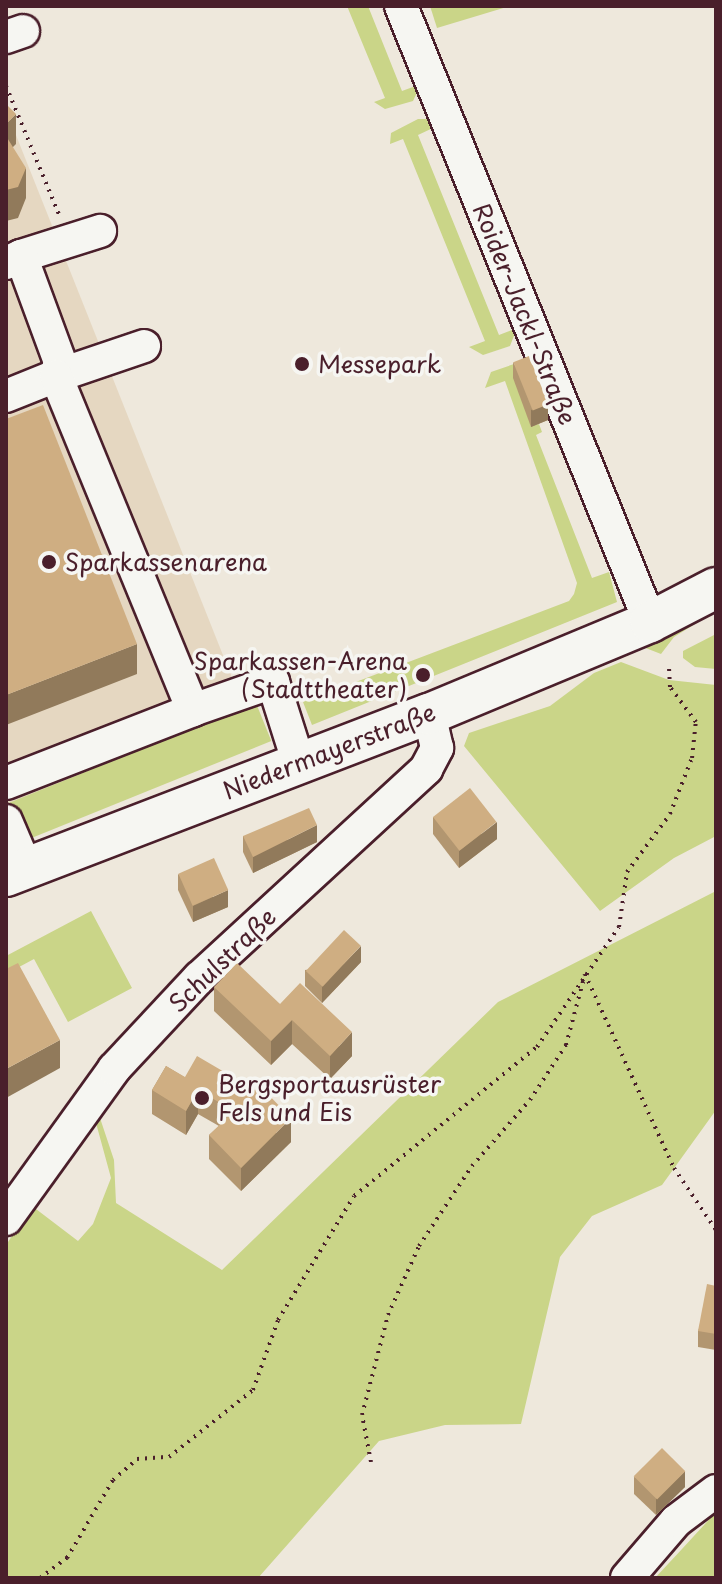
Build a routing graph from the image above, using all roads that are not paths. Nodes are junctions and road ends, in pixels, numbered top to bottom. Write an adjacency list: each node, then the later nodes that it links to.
1 (401, 6): 8 (street, Roider-Jackl-Straße)
2 (84, 235): 3 (street)
3 (14, 259): 5 (street)
4 (144, 346): 5 (street)
5 (56, 376): 6 (street); 9 (street)
6 (6, 396)
7 (716, 588): 8 (main road, Niedermayerstraße)
8 (650, 622): 10 (main road, Niedermayerstraße)
9 (193, 710): 11 (street); 12 (street)
10 (429, 714): 11 (main road, Niedermayerstraße); 15 (street, Schulstraße)
11 (298, 761): 14 (main road, Niedermayerstraße)
12 (6, 783)
13 (6, 821): 14 (street)
14 (16, 872)
15 (6, 1219)
16 (716, 1491): 17 (street)
17 (627, 1578)

